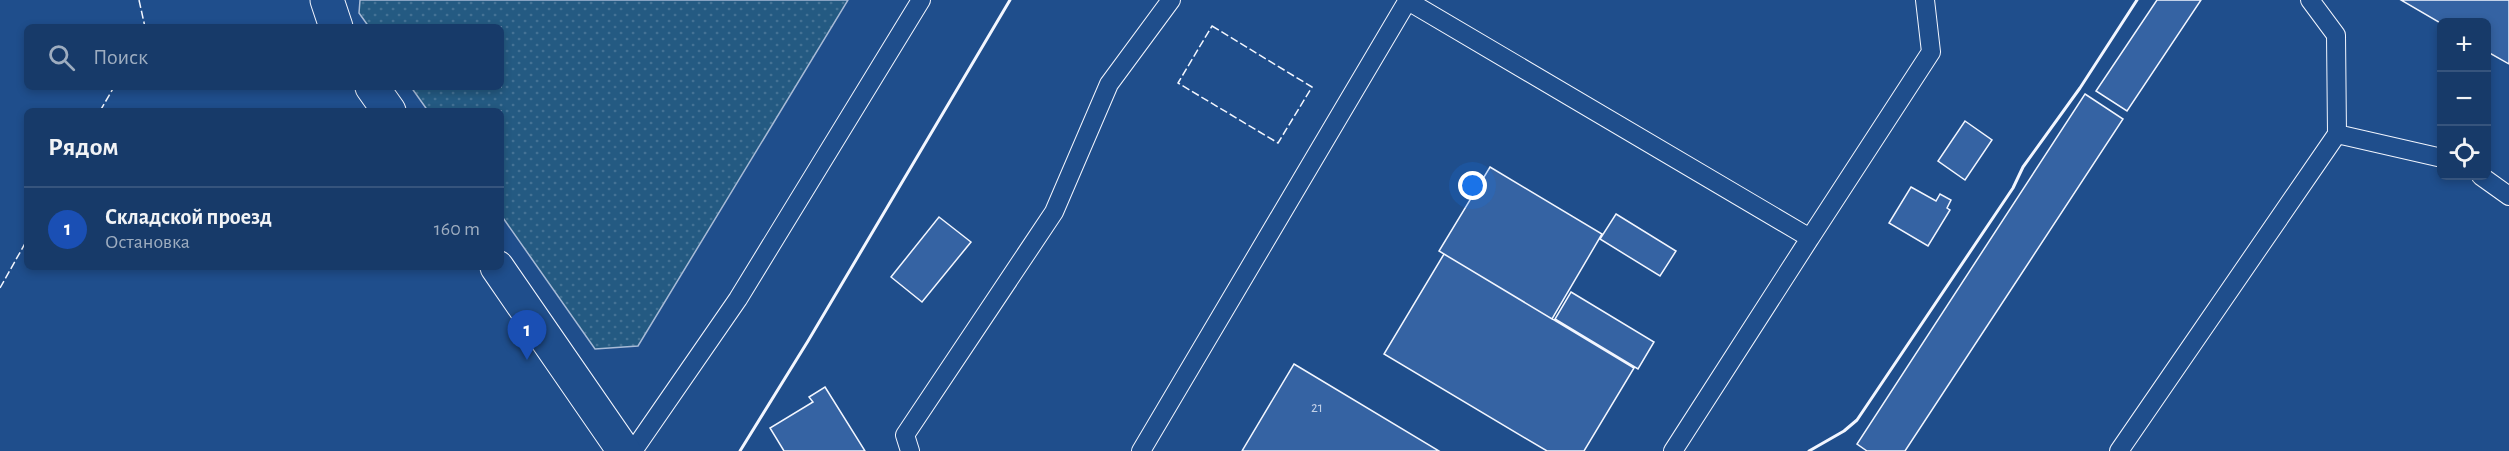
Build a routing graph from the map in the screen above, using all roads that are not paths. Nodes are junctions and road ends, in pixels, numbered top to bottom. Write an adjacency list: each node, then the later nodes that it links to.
1 (327, 0): 7 (street)
2 (921, 0): 17 (lane)
3 (1171, 0): 18 (lane)
4 (1925, 0): 14 (lane)
5 (2310, 0): 10 (lane)
6 (1408, 1): 14 (lane); 19 (lane)
7 (335, 24)
8 (374, 90): 9 (street)
9 (387, 108)
10 (2337, 134): 11 (lane); 21 (lane)
11 (2437, 157)
12 (2487, 180): 13 (lane)
13 (2509, 196)
14 (1810, 238): 20 (lane)
15 (499, 270): 16 (street)
16 (624, 451)
17 (633, 451)
18 (910, 451)
19 (1141, 451)
20 (1673, 451)
21 (2119, 451)

